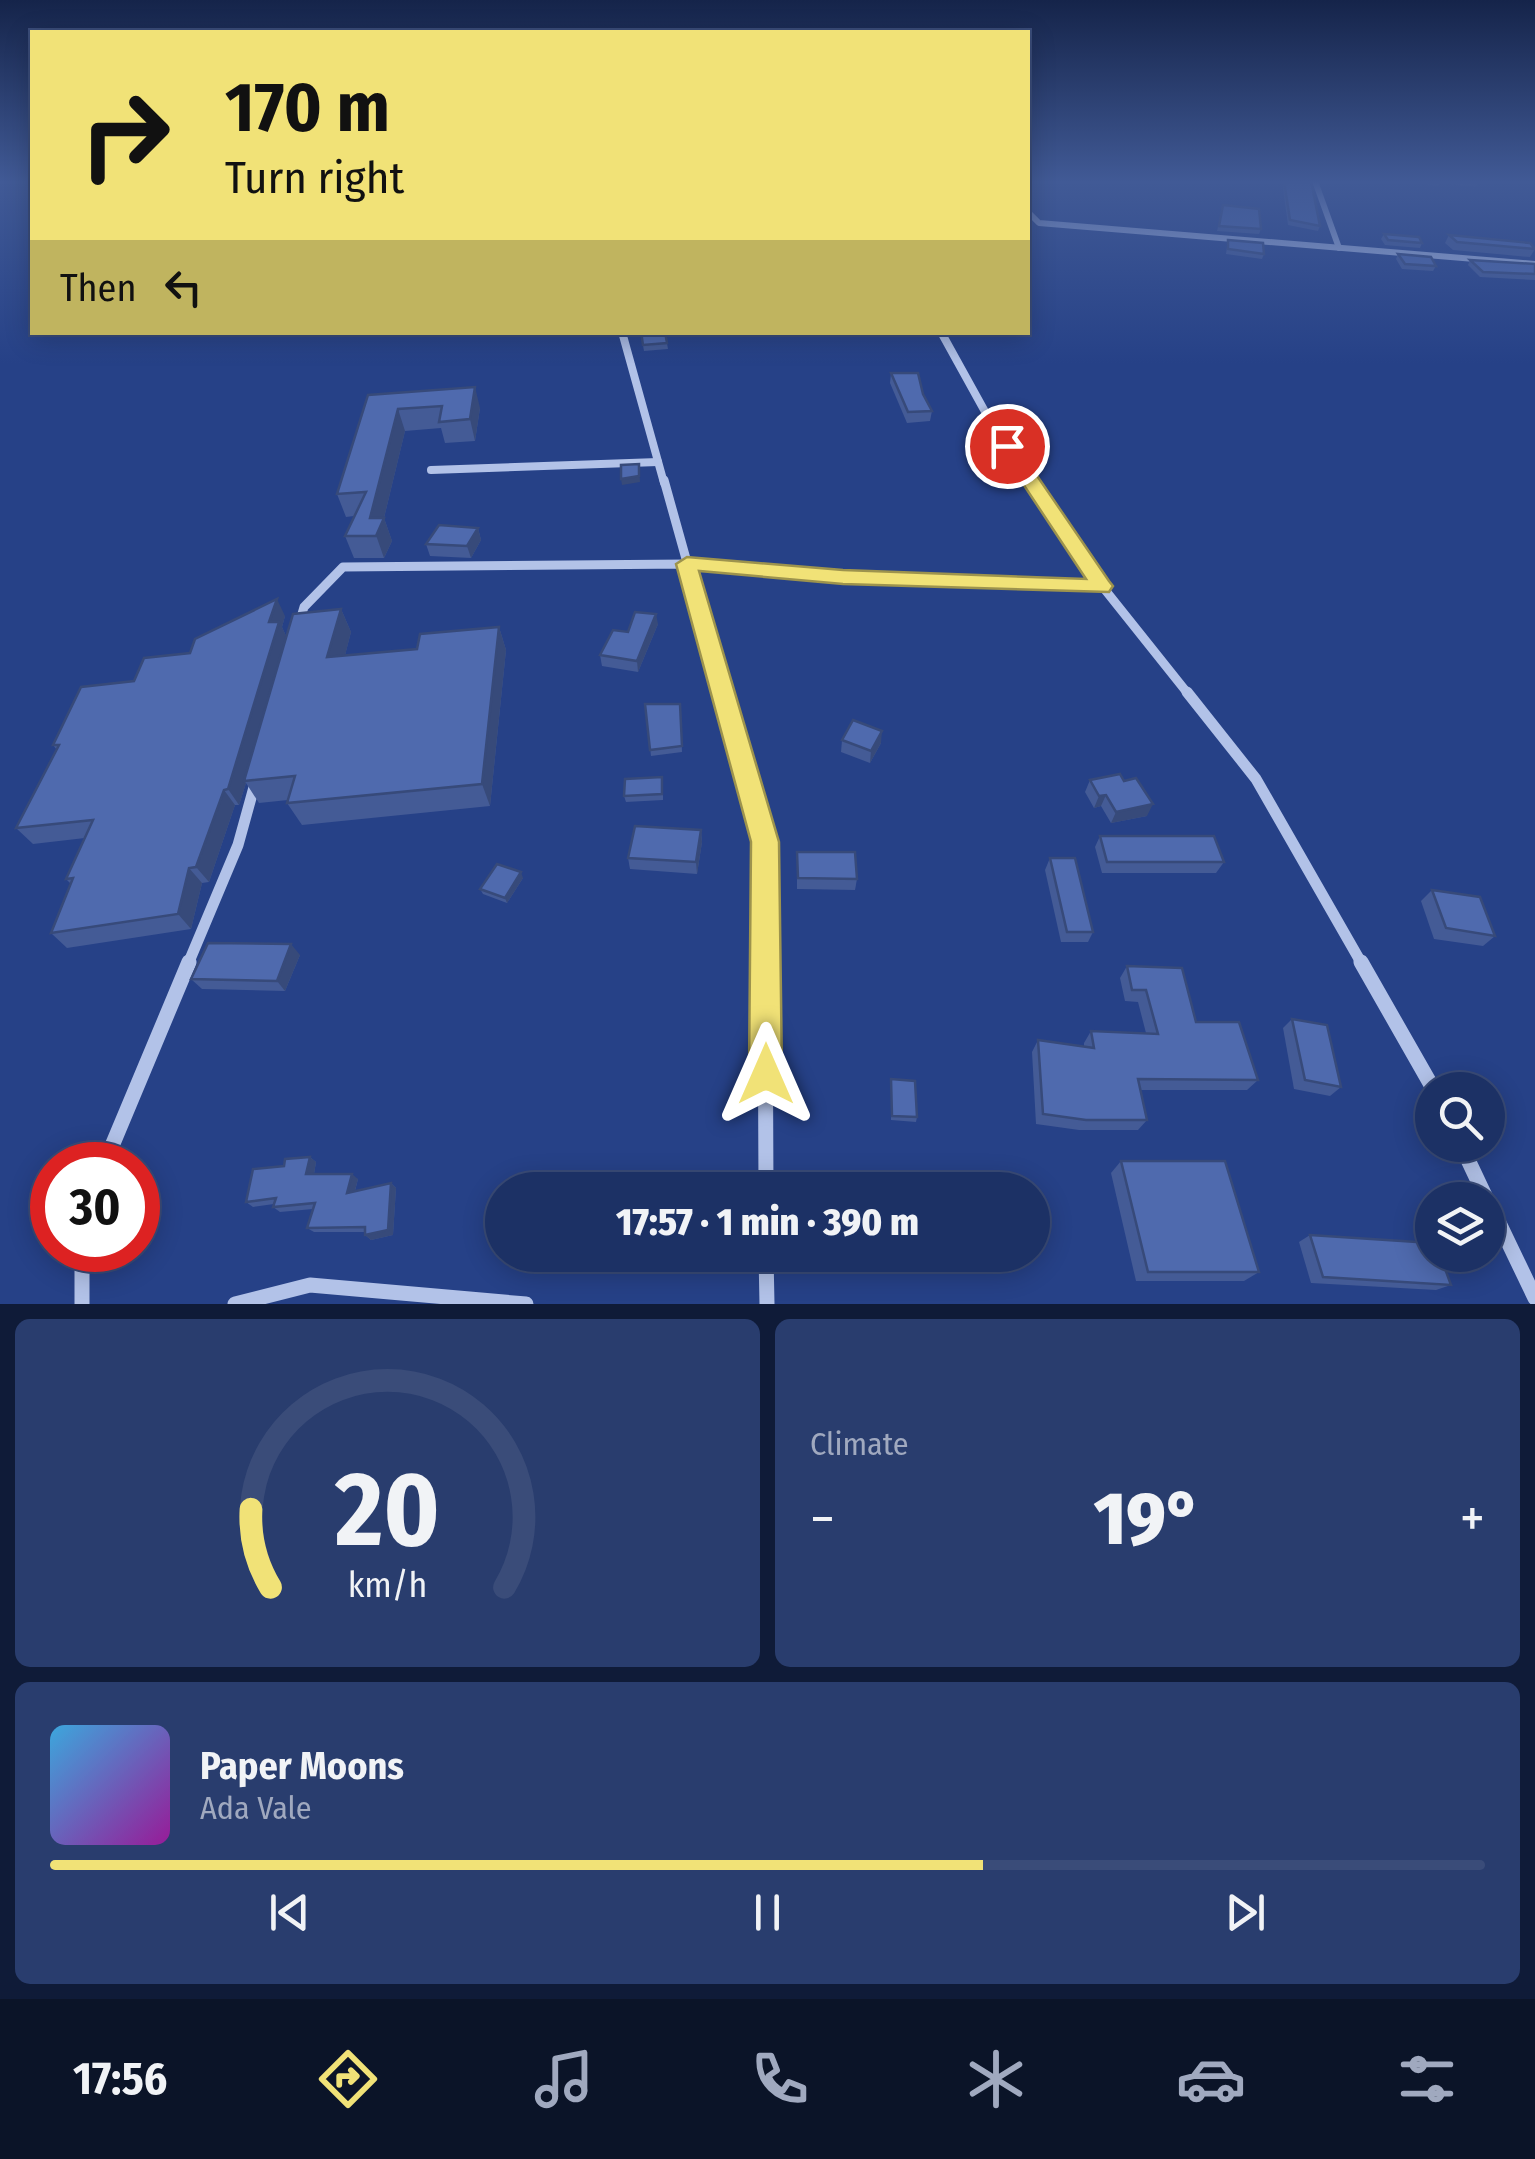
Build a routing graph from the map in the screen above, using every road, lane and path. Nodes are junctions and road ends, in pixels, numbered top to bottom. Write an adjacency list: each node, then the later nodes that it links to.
1 (1265, 242): 3 (street)
2 (1337, 242): 3 (street)
3 (1339, 248): 4 (street)
4 (1535, 264)
5 (623, 335): 7 (street)
6 (943, 335): 10 (street)
7 (658, 462): 8 (street); 9 (street)
8 (431, 470)
9 (687, 564): 10 (street); 11 (street); 15 (street)
10 (1102, 586): 13 (street)
11 (294, 644)
12 (258, 772): 14 (street)
13 (1424, 1072)
14 (114, 1142)
15 (766, 1172)
16 (1505, 1235): 19 (street)
17 (82, 1272): 20 (street)
18 (766, 1272): 23 (street)
19 (1535, 1298)
20 (82, 1304)
21 (235, 1304): 22 (street)
22 (526, 1304)
23 (767, 1304)

